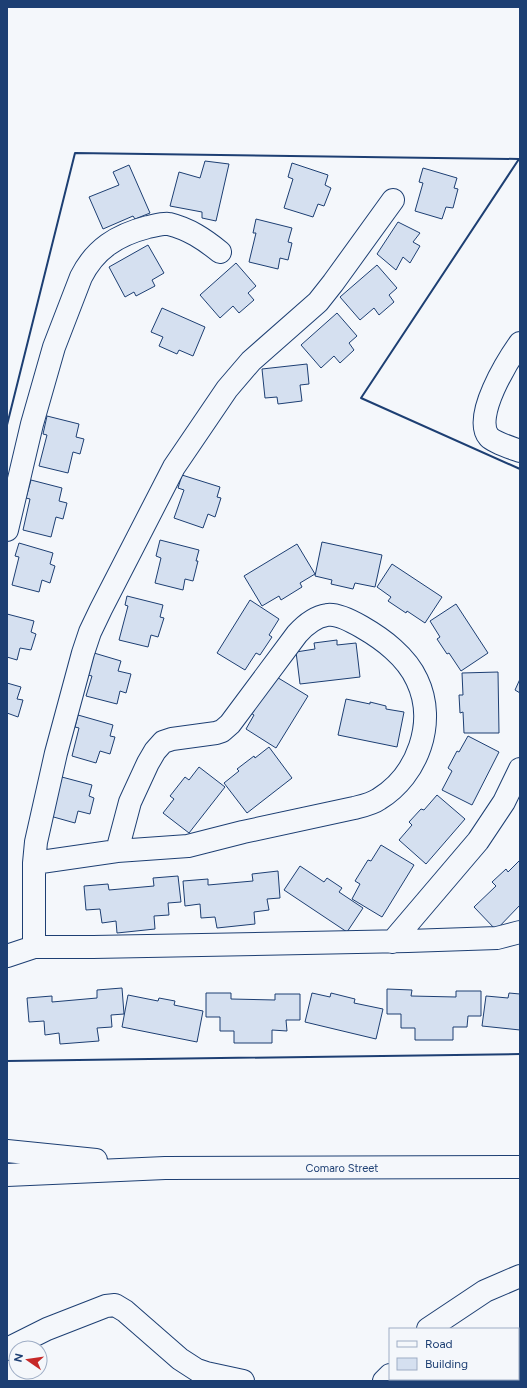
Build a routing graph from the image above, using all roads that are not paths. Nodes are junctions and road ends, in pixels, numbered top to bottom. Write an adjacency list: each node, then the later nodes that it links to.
1 (393, 200): 8 (street)
2 (220, 252): 5 (street)
3 (520, 344): 4 (street)
4 (520, 451)
5 (7, 530)
6 (520, 769): 10 (street)
7 (118, 851): 7 (street); 8 (street)
8 (34, 862): 11 (street)
9 (520, 932): 10 (street)
10 (392, 942): 11 (street)
11 (34, 947): 12 (street)
12 (7, 956)
13 (7, 1151): 15 (street, Comaro Street)
14 (520, 1167): 15 (street, Comaro Street)
15 (165, 1168): 16 (street, Comaro Street)
16 (7, 1175)
17 (520, 1276): 18 (street)
18 (430, 1328)
19 (7, 1350): 20 (street)
20 (243, 1381)

